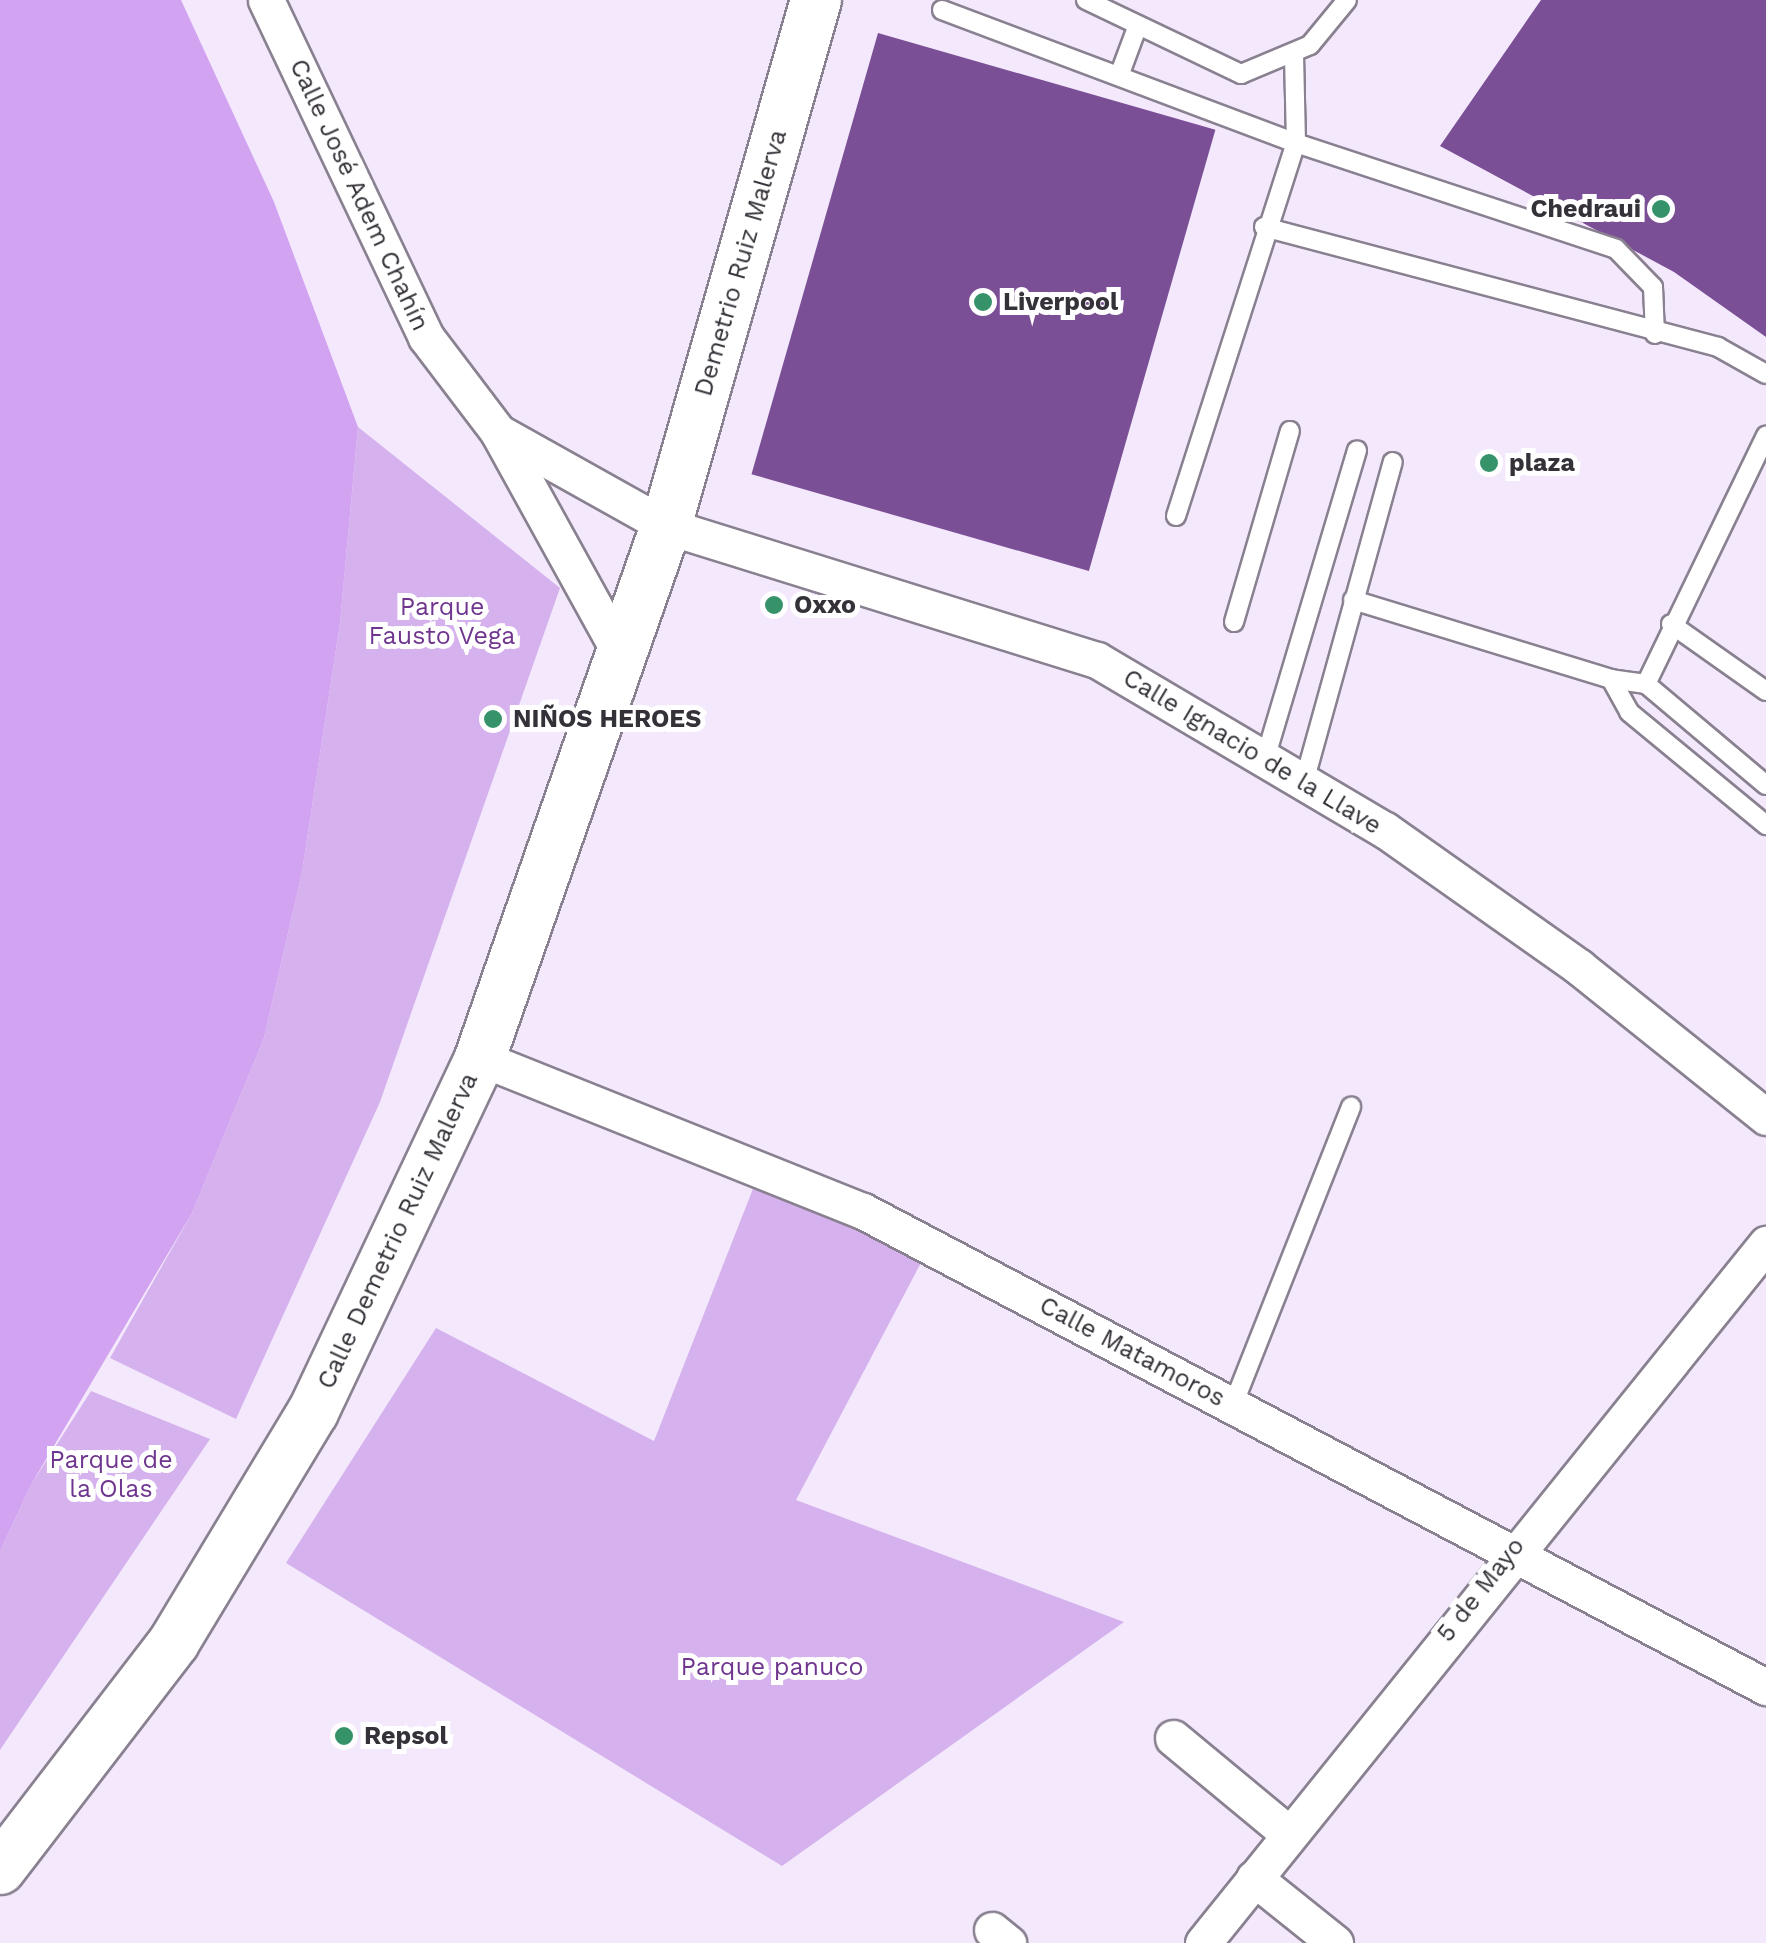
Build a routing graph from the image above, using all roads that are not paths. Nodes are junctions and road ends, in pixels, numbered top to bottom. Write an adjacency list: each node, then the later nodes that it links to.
1 (266, 0): 14 (street, Calle José Adem Chahín)
2 (816, 0): 19 (main road, Demetrio Ruiz Malerva)
3 (1086, 0): 6 (lane)
4 (1347, 0): 7 (lane)
5 (942, 10): 8 (lane)
6 (1138, 25): 7 (lane); 8 (lane)
7 (1294, 53): 9 (lane)
8 (1119, 76): 9 (lane)
9 (1296, 143): 10 (lane); 11 (lane)
10 (1264, 227): 11 (lane); 18 (lane)
11 (1655, 334): 12 (lane)
12 (1766, 374)
13 (1290, 431): 21 (lane)
14 (498, 432): 19 (street, Calle José Adem Chahín); 23 (street, Calle José Adem Chahín)
15 (1766, 436): 22 (lane)
16 (1357, 450): 27 (lane)
17 (1392, 462): 20 (lane)
18 (1176, 516)
19 (666, 526): 23 (main road, Calle Demetrio Ruiz Malerva); 27 (street, Calle Ignacio de la Llave)
20 (1353, 600): 24 (lane); 28 (lane)
21 (1234, 622)
22 (1672, 624): 25 (lane); 26 (lane)
23 (622, 655): 31 (main road, Calle Demetrio Ruiz Malerva)
24 (1611, 679): 25 (lane); 30 (lane)
25 (1646, 684): 29 (lane)
26 (1766, 691)
27 (1265, 759): 28 (street, Calle Ignacio de la Llave)
28 (1304, 782): 33 (street, Calle Ignacio de la Llave)
29 (1766, 786)
30 (1766, 825)
31 (480, 1058): 35 (street, Calle Matamoros); 40 (main road, Calle Demetrio Ruiz Malerva)
32 (1351, 1106): 35 (lane)
33 (1766, 1118)
34 (1766, 1244): 36 (street, 5 de Mayo)
35 (1233, 1405): 36 (street, Calle Matamoros)
36 (1512, 1551): 37 (street, Calle Matamoros); 39 (street, 5 de Mayo)
37 (1766, 1688)
38 (1173, 1738): 39 (street)
39 (1289, 1834): 41 (street, 5 de Mayo)
40 (0, 1869)
41 (1254, 1878): 42 (street, 5 de Mayo); 43 (street)
42 (1203, 1943)
43 (1335, 1943)

